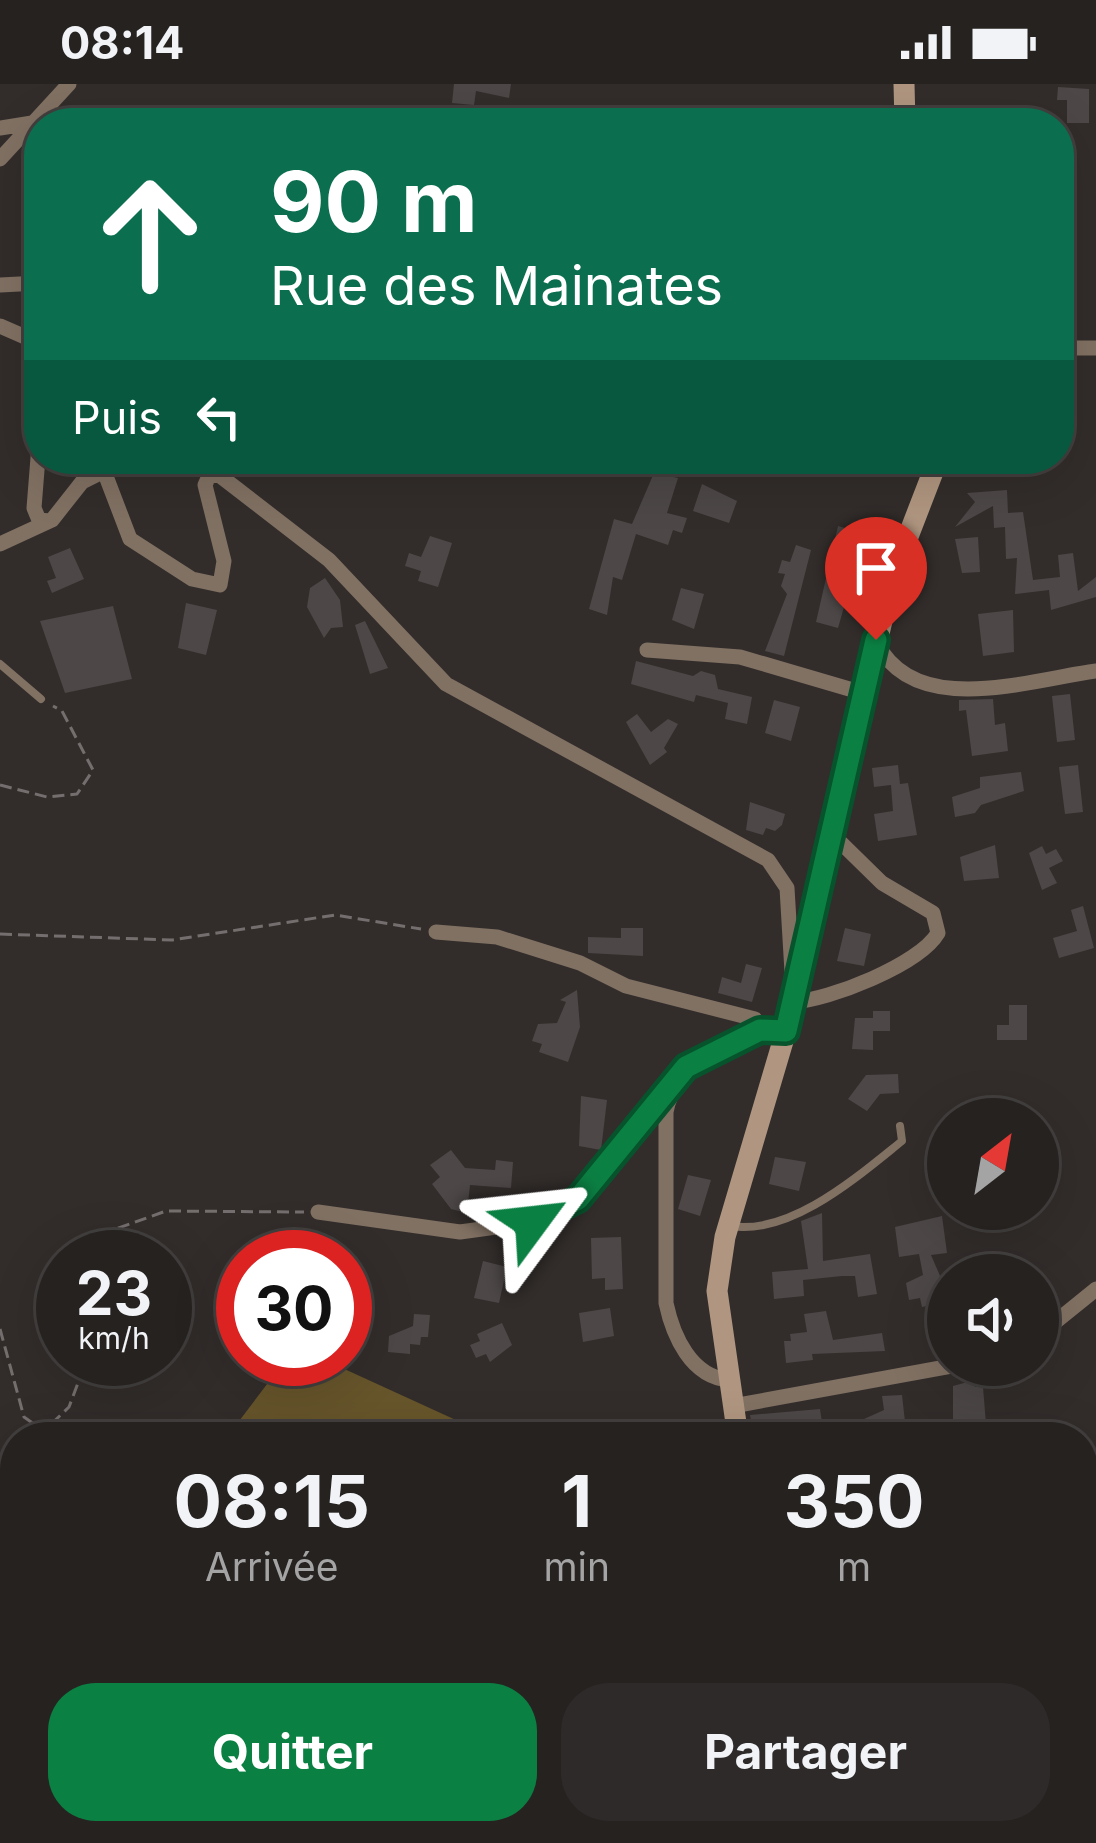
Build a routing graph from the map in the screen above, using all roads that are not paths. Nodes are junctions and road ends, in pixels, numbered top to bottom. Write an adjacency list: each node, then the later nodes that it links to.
1 (69, 84): 2 (street)
2 (46, 108)
3 (24, 131): 4 (street)
4 (0, 159)
5 (37, 474): 11 (street)
6 (98, 474): 11 (street)
7 (105, 474): 8 (street)
8 (214, 474)
9 (214, 474): 21 (street)
10 (932, 474): 13 (main road)
11 (52, 520): 12 (street)
12 (0, 544)
13 (876, 640): 16 (street); 17 (main road)
14 (647, 650): 17 (street)
15 (0, 664): 18 (lane)
16 (1096, 671)
17 (863, 693): 19 (main road)
18 (41, 699)
19 (832, 834): 21 (main road); 22 (street)
20 (436, 932): 23 (street)
21 (799, 977): 22 (main road)
22 (793, 1002): 24 (main road)
23 (760, 1030): 24 (street); 25 (street)
24 (786, 1031): 28 (main road)
25 (669, 1094): 27 (street); 32 (street)
26 (900, 1126): 28 (lane)
27 (318, 1212)
28 (728, 1226): 32 (main road)
29 (1096, 1289): 30 (street)
30 (1059, 1319)
31 (927, 1370): 33 (street)
32 (729, 1380): 33 (main road)
33 (733, 1406): 34 (main road)
34 (736, 1422)

